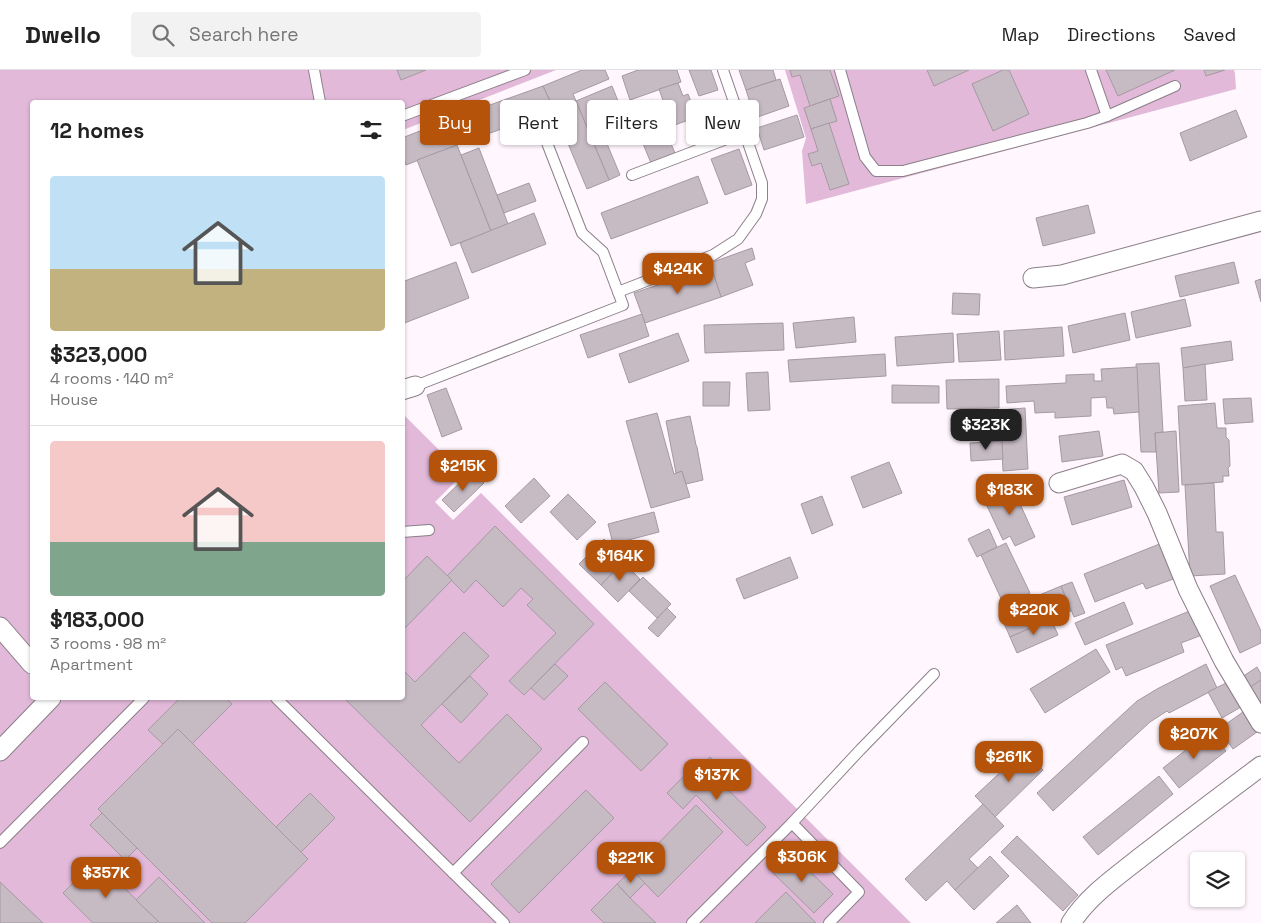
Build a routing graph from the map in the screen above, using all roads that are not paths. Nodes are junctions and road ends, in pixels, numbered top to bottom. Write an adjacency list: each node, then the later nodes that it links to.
1 (314, 70): 7 (lane)
2 (524, 70): 9 (lane)
3 (723, 70): 8 (lane)
4 (840, 70): 10 (lane)
5 (1091, 70): 10 (lane)
6 (1175, 86): 10 (lane)
7 (320, 100)
8 (734, 100)
9 (405, 115)
10 (1107, 116)
11 (548, 145): 17 (lane)
12 (711, 145): 14 (lane)
13 (749, 145): 17 (lane)
14 (632, 175)
15 (1261, 221): 16 (street)
16 (1033, 278)
17 (618, 292): 18 (lane)
18 (409, 388)
19 (1059, 483): 28 (street)
20 (429, 530): 21 (lane)
21 (405, 532)
22 (0, 627): 23 (street)
23 (30, 662)
24 (934, 674): 32 (lane)
25 (49, 700): 30 (street)
26 (142, 700): 33 (lane)
27 (278, 700): 34 (lane)
28 (1261, 723)
29 (583, 742): 34 (lane)
30 (0, 751)
31 (1261, 766): 38 (street)
32 (792, 823): 36 (lane); 37 (lane)
33 (0, 843)
34 (454, 873): 35 (lane)
35 (504, 923)
36 (692, 923)
37 (829, 923)
38 (1071, 923)

